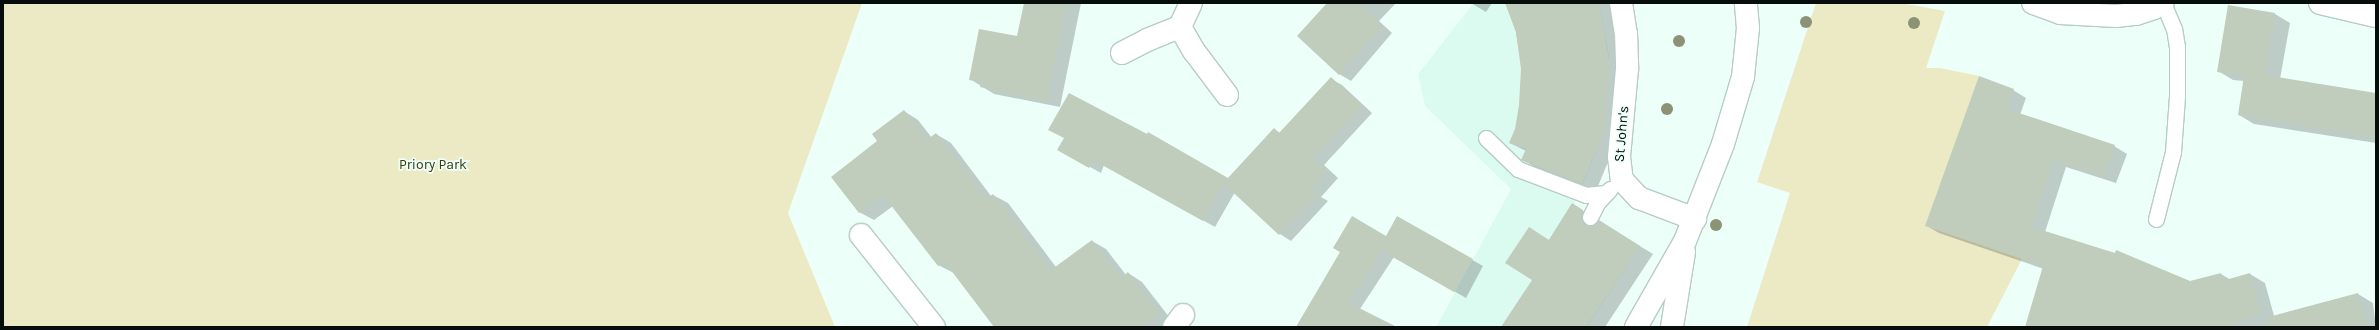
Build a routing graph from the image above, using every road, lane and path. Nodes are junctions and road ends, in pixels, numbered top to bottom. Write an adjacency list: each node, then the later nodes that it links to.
1 (1191, 3): 8 (street)
2 (1621, 3): 12 (street, St John's)
3 (1746, 3): 15 (street)
4 (2033, 3): 5 (street)
5 (2163, 3): 16 (lane)
6 (2320, 3): 7 (street)
7 (2376, 16)
8 (1180, 27): 9 (street); 10 (street)
9 (1122, 53)
10 (1227, 95)
11 (1486, 138): 13 (lane)
12 (1622, 180): 13 (lane); 15 (street, St John's)
13 (1605, 193): 14 (lane)
14 (1590, 217)
15 (1695, 219): 18 (street)
16 (2156, 219)
17 (861, 235): 19 (street)
18 (1685, 241): 20 (street); 21 (street)
19 (934, 327)
20 (1636, 327)
21 (1672, 327)

